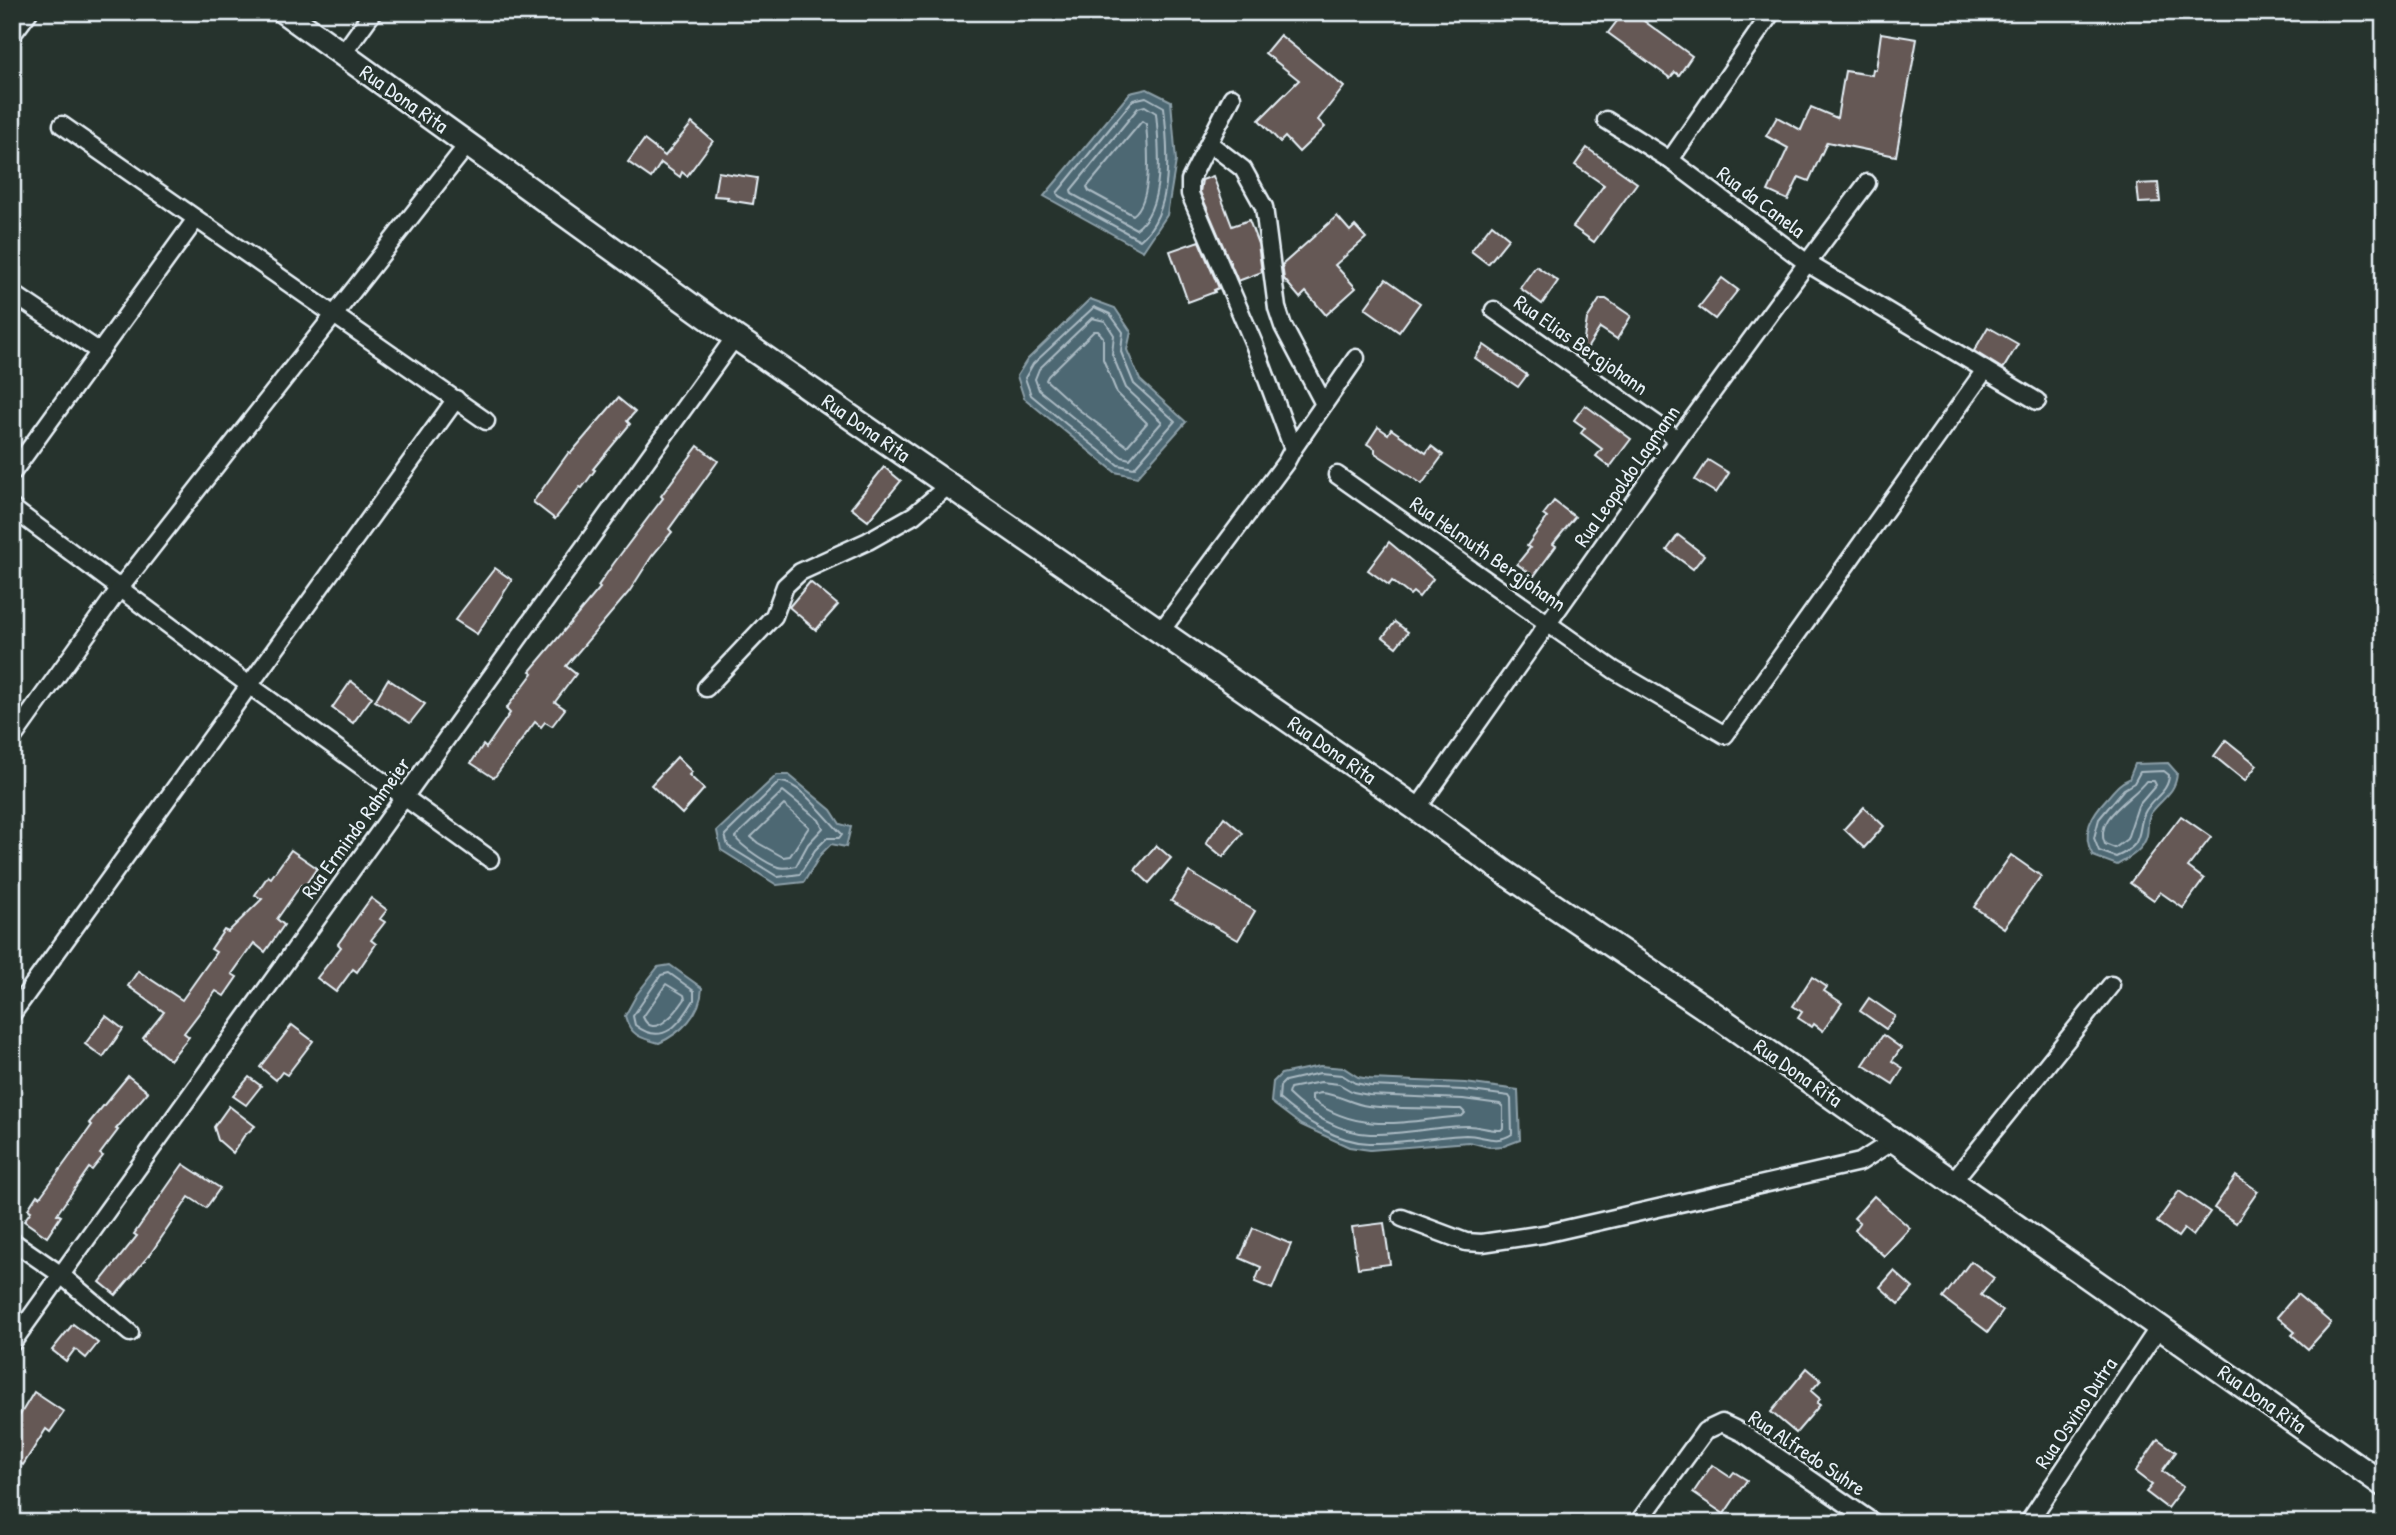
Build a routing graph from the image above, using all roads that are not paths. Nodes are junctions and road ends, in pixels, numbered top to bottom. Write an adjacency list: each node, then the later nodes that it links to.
1 (29, 12): 5 (street)
2 (284, 12): 6 (main road, Rua Dona Rita)
3 (373, 12): 6 (street)
4 (1772, 12): 12 (street)
5 (12, 35)
6 (342, 55): 11 (main road, Rua Dona Rita)
7 (1232, 97): 10 (street)
8 (1606, 120): 12 (street, Rua da Canela)
9 (62, 125): 14 (street)
10 (1209, 143): 25 (street); 28 (street)
11 (468, 144): 18 (street); 19 (main road, Rua Dona Rita)
12 (1670, 160): 15 (street, Rua da Canela)
13 (1867, 183): 15 (street, Rua da Canela)
14 (196, 219): 18 (street); 20 (street)
15 (1807, 263): 22 (street); 27 (street, Rua Leopoldo Lagmann)
16 (12, 293): 20 (street)
17 (1493, 310): 27 (street, Rua Elias Bergjohann)
18 (334, 315): 23 (street); 33 (street)
19 (735, 337): 31 (main road, Rua Dona Rita); 39 (street, Rua Ermindo Rahmeier)
20 (100, 352): 29 (street)
21 (1356, 358): 25 (street)
22 (1985, 370): 24 (street); 34 (street, Rua Helmuth Bergjohann)
23 (456, 400): 26 (street); 36 (street)
24 (2037, 401)
25 (1324, 404): 28 (street)
26 (486, 421)
27 (1678, 439): 34 (street, Rua Leopoldo Lagmann)
28 (1293, 449): 35 (street)
29 (12, 473)
30 (1337, 475): 34 (street, Rua Helmuth Bergjohann)
31 (950, 485): 35 (main road, Rua Dona Rita); 37 (street)
32 (12, 508): 33 (street)
33 (120, 588): 36 (street); 38 (street)
34 (1550, 623): 40 (street, Rua Leopoldo Lagmann)
35 (1161, 631): 40 (main road, Rua Dona Rita)
36 (249, 685): 39 (street); 43 (street)
37 (706, 688)
38 (12, 738)
39 (405, 796): 41 (street); 48 (street, Rua Ermindo Rahmeier)
40 (1417, 809): 44 (main road, Rua Dona Rita)
41 (490, 859)
42 (2111, 985): 45 (street)
43 (12, 1014)
44 (1894, 1140): 45 (main road, Rua Dona Rita); 46 (street)
45 (1953, 1181): 49 (main road, Rua Dona Rita)
46 (1402, 1219)
47 (12, 1241): 48 (street)
48 (60, 1274): 50 (street); 51 (street, Rua Ermindo Rahmeier)
49 (2159, 1327): 52 (main road, Rua Dona Rita); 55 (street, Rua Osvino Dutra)
50 (130, 1333)
51 (12, 1343)
52 (2384, 1485)
53 (1638, 1523): 54 (street, Rua Alfredo Suhre)
54 (1874, 1523)
55 (2028, 1523)

